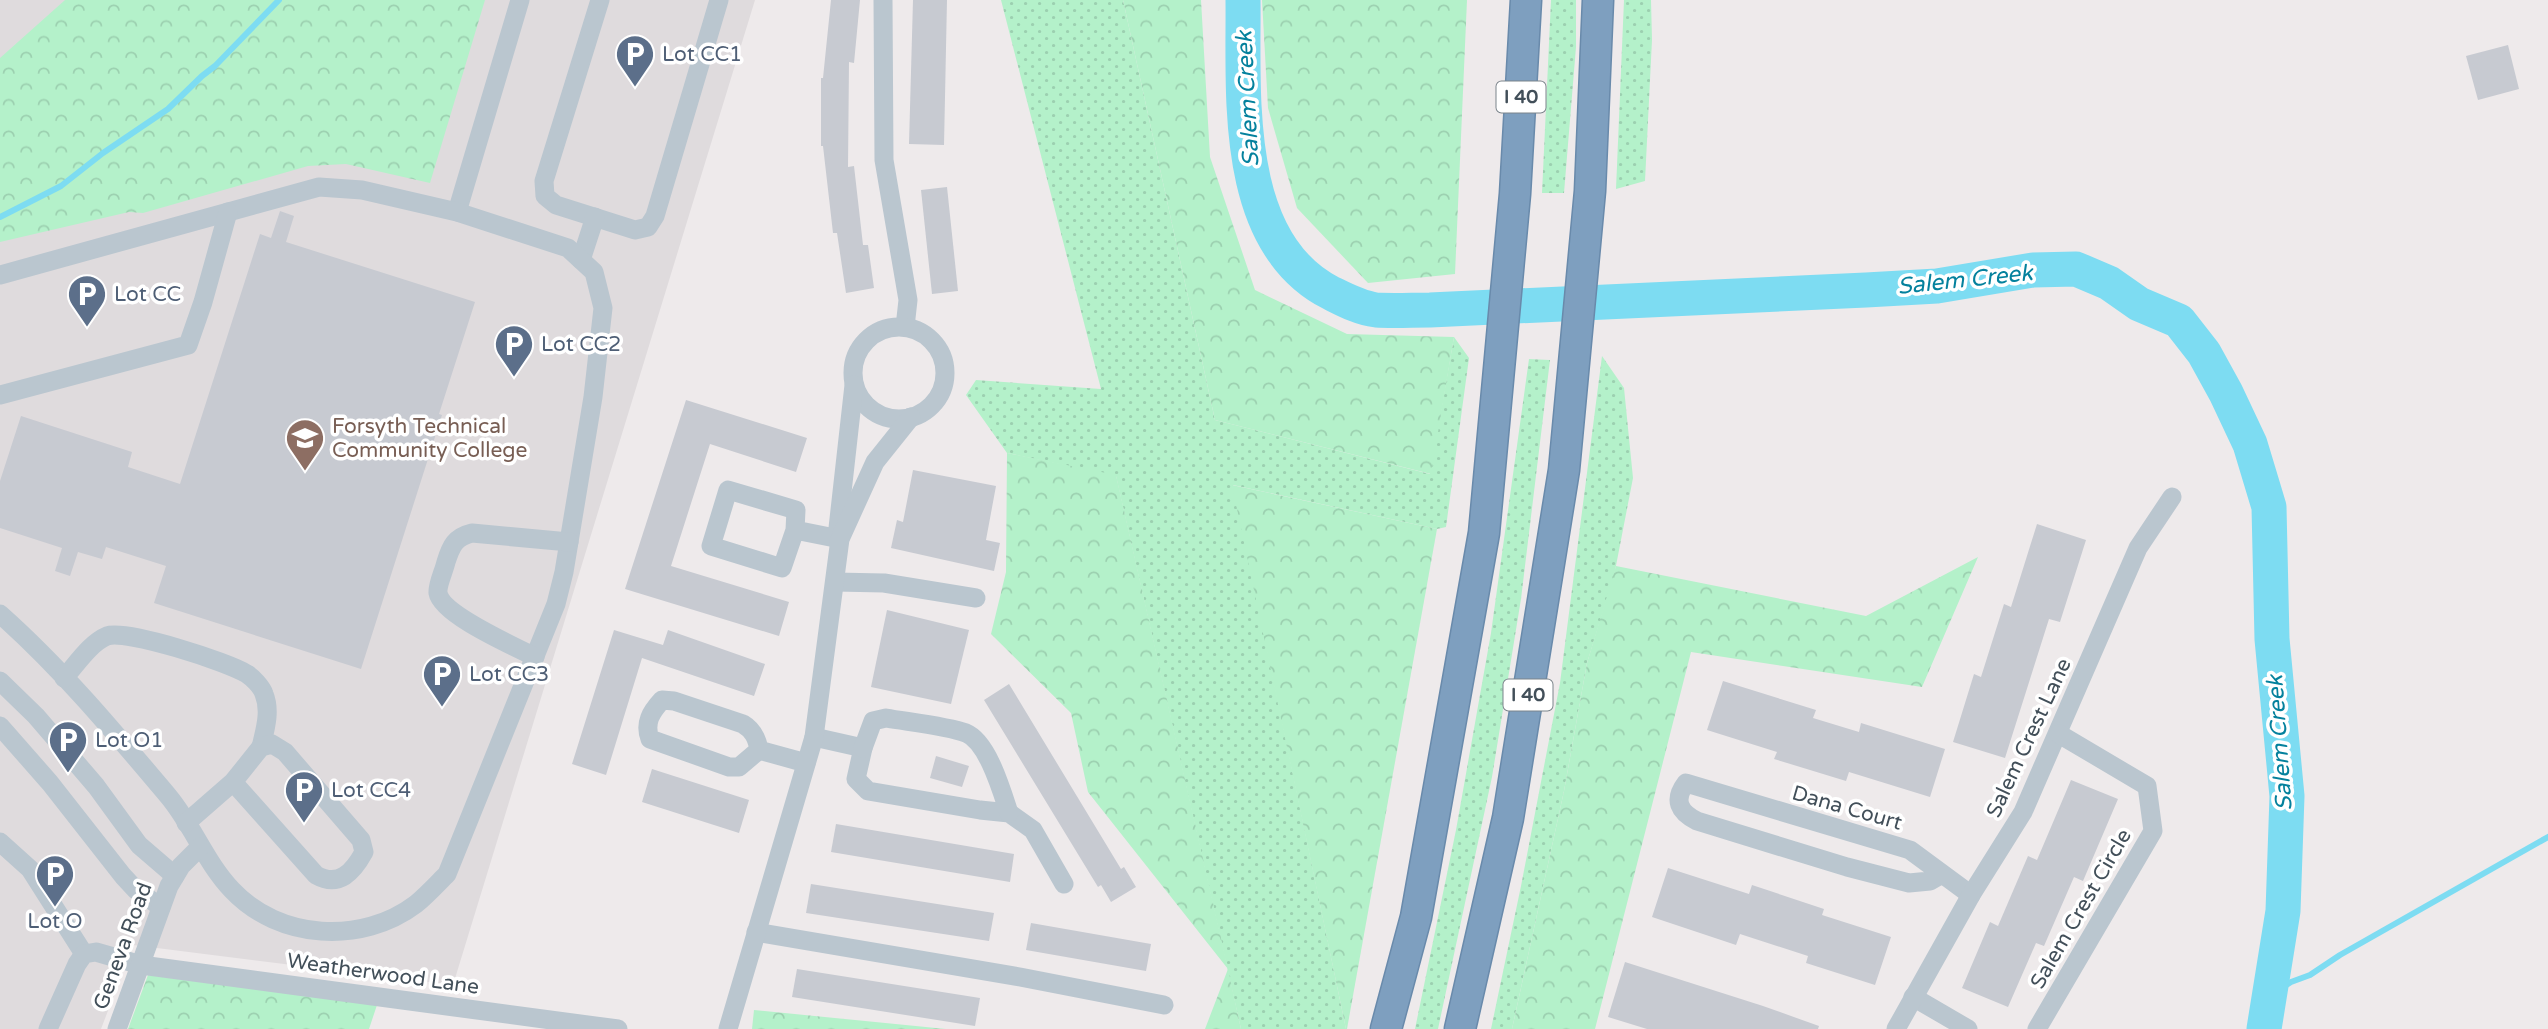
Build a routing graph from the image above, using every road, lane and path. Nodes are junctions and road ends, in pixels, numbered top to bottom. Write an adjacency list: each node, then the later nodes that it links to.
1 (520, 0): 10 (street)
2 (600, 0): 11 (street)
3 (719, 0): 11 (street)
4 (883, 0): 14 (street)
5 (1506, 0): 8 (highway)
6 (1526, 0): 8 (highway, I 40)
7 (1598, 0): 55 (highway, I 40)
8 (1515, 194): 54 (highway, I 40)
9 (228, 212): 10 (street); 13 (street); 16 (street)
10 (457, 212): 12 (street)
11 (594, 217): 12 (street)
12 (581, 260): 21 (street)
13 (0, 275)
14 (905, 327): 15 (street); 17 (street)
15 (854, 385): 17 (street); 20 (street)
16 (0, 395)
17 (911, 417): 20 (street)
18 (2172, 497): 29 (street, Salem Crest Lane)
19 (795, 530): 19 (street); 20 (street)
20 (840, 539): 22 (street)
21 (569, 542): 25 (street); 25 (street)
22 (835, 582): 23 (street); 30 (street)
23 (976, 598)
24 (0, 614): 26 (street)
25 (535, 657): 39 (street)
26 (64, 678): 31 (street); 37 (street)
27 (0, 681): 41 (street)
28 (0, 726): 44 (street)
29 (2059, 734): 43 (street, Salem Crest Lane); 58 (street, Salem Crest Circle)
30 (814, 737): 32 (street); 34 (street)
31 (261, 747): 35 (street); 35 (street)
32 (863, 748): 36 (street); 36 (street)
33 (759, 750): 33 (street); 34 (street)
34 (806, 763): 45 (street)
35 (233, 782): 37 (street)
36 (1009, 813): 42 (street)
37 (186, 823): 39 (street)
38 (0, 842): 46 (street)
39 (200, 847): 41 (street, Geneva Road)
40 (1942, 874): 40 (street, Dana Court); 43 (street, Dana Court)
41 (175, 876): 44 (street, Geneva Road)
42 (1064, 884)
43 (1971, 895): 48 (street, Salem Crest Lane)
44 (161, 907): 47 (street, Geneva Road)
45 (756, 933): 49 (street); 53 (street)
46 (85, 954): 47 (street, Weatherwood Lane); 50 (street)
47 (141, 965): 51 (street, Geneva Road); 52 (street, Weatherwood Lane)
48 (1913, 997): 56 (street, Salem Crest Lane); 57 (street)
49 (1164, 1005)
50 (48, 1029)
51 (117, 1029)
52 (618, 1029)
53 (728, 1029)
54 (1387, 1029)
55 (1460, 1029)
56 (1896, 1029)
57 (1968, 1029)
58 (2037, 1029)

